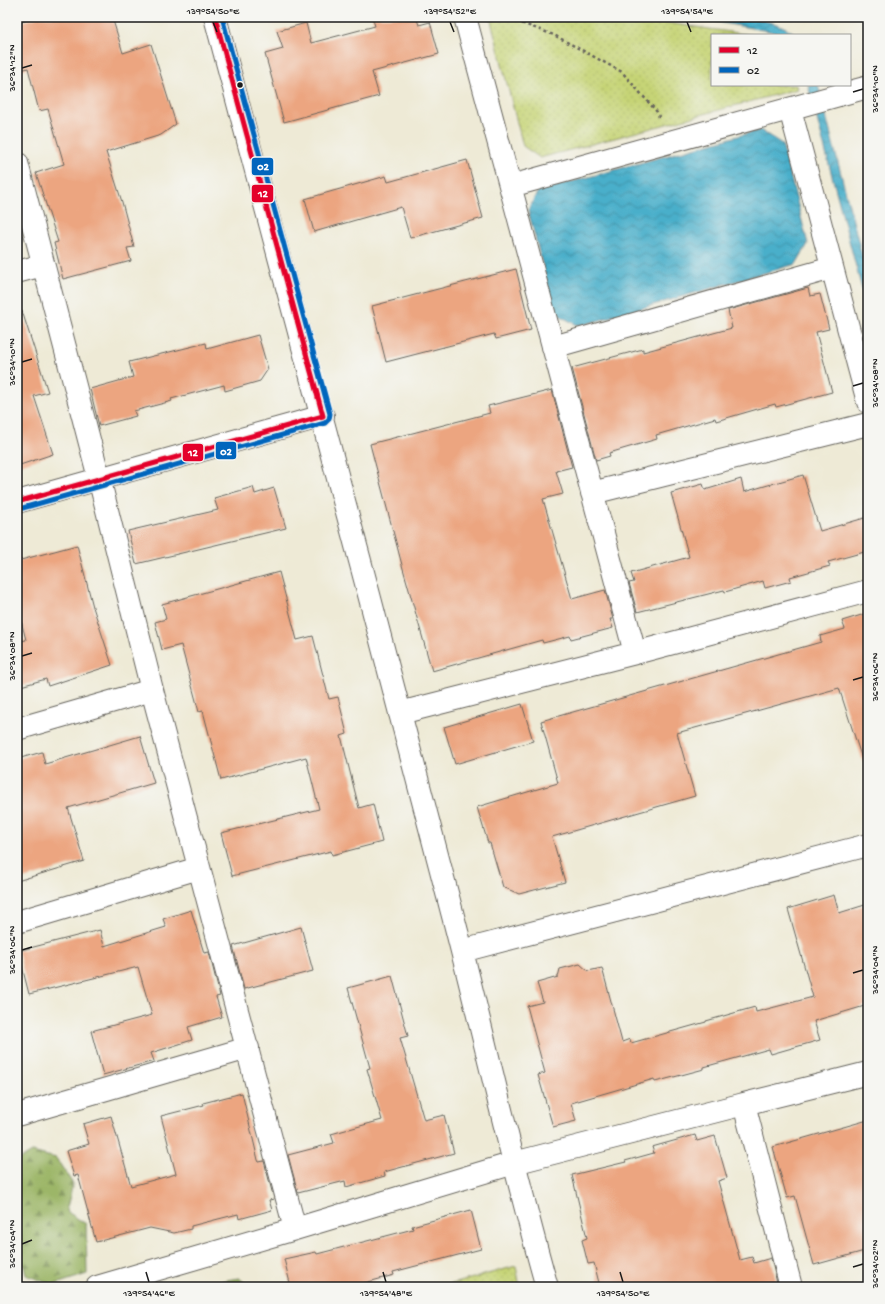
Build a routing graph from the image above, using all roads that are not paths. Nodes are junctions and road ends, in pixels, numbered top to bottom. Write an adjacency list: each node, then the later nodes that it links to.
1 (215, 17): 12 (street)
2 (465, 17): 6 (street)
3 (868, 87): 4 (street)
4 (790, 109): 6 (street); 8 (street)
5 (17, 163): 7 (street)
6 (511, 186): 10 (street)
7 (43, 265): 9 (street); 14 (street)
8 (832, 268): 10 (street); 11 (street)
9 (17, 272)
10 (553, 347): 15 (street)
11 (868, 402)
12 (323, 416): 14 (street); 20 (street)
13 (868, 424): 15 (street)
14 (99, 478): 16 (street); 19 (street)
15 (592, 493): 18 (street)
16 (17, 502)
17 (868, 591): 18 (street)
18 (635, 653): 20 (street)
19 (152, 690): 21 (street); 23 (street)
20 (400, 713): 25 (street)
21 (17, 729)
22 (868, 845): 25 (street)
23 (199, 868): 24 (street); 26 (street)
24 (17, 922)
25 (462, 951): 30 (street)
26 (248, 1048): 29 (street); 31 (street)
27 (868, 1073): 28 (street)
28 (744, 1104): 30 (street); 34 (street)
29 (17, 1115)
30 (514, 1163): 31 (street); 33 (street)
31 (295, 1229): 32 (street)
32 (97, 1287)
33 (547, 1287)
34 (791, 1287)

